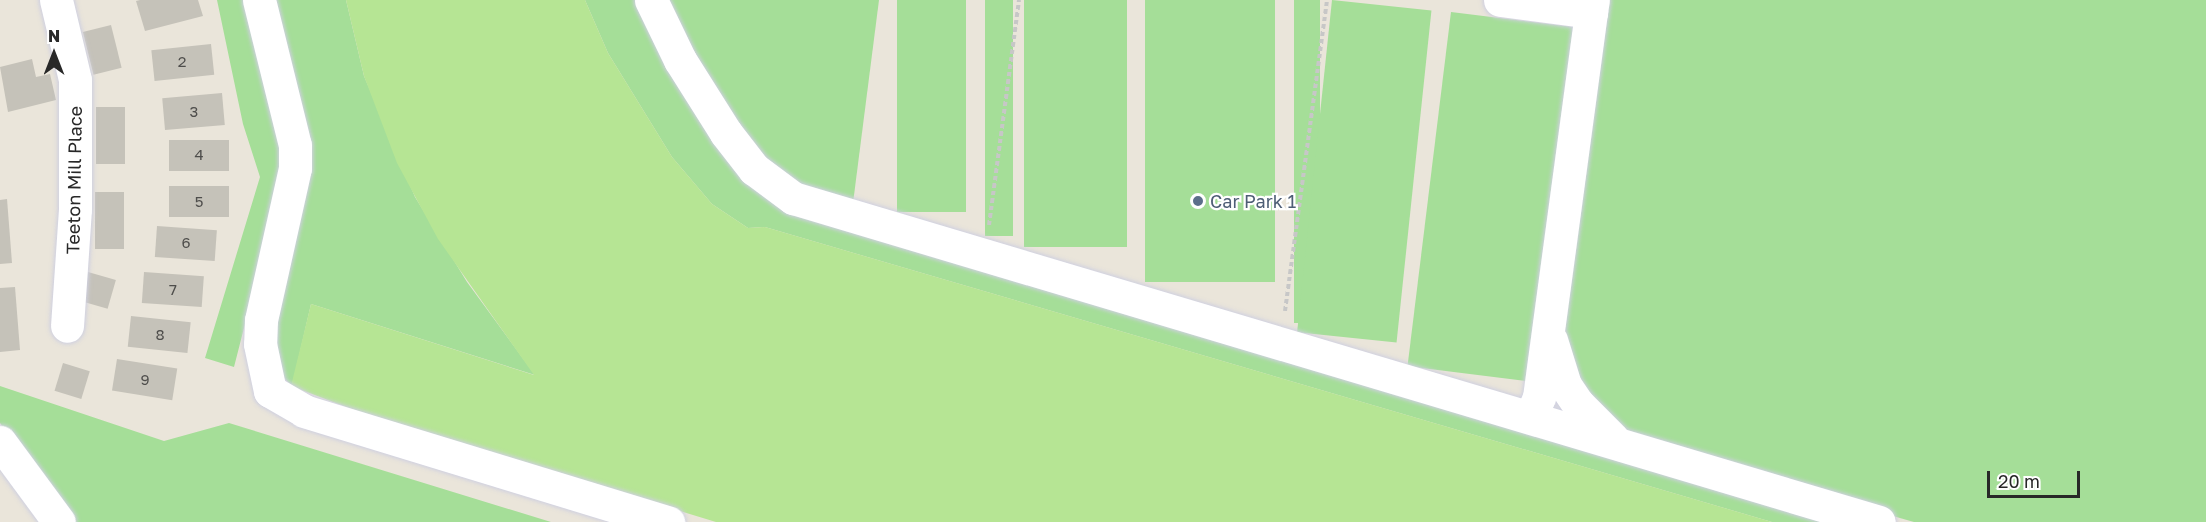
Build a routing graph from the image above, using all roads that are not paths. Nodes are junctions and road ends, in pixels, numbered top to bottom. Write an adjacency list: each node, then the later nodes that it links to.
1 (56, 0): 6 (street, Teeton Mill Place)
2 (259, 0): 12 (street)
3 (651, 0): 8 (street)
4 (1500, 0): 5 (street)
5 (1592, 6): 7 (street)
6 (67, 326)
7 (1548, 330): 8 (street); 10 (street)
8 (1531, 417): 10 (street)
9 (0, 442): 11 (street)
10 (1616, 442): 13 (street)
11 (59, 522)
12 (668, 522)
13 (1879, 522)

